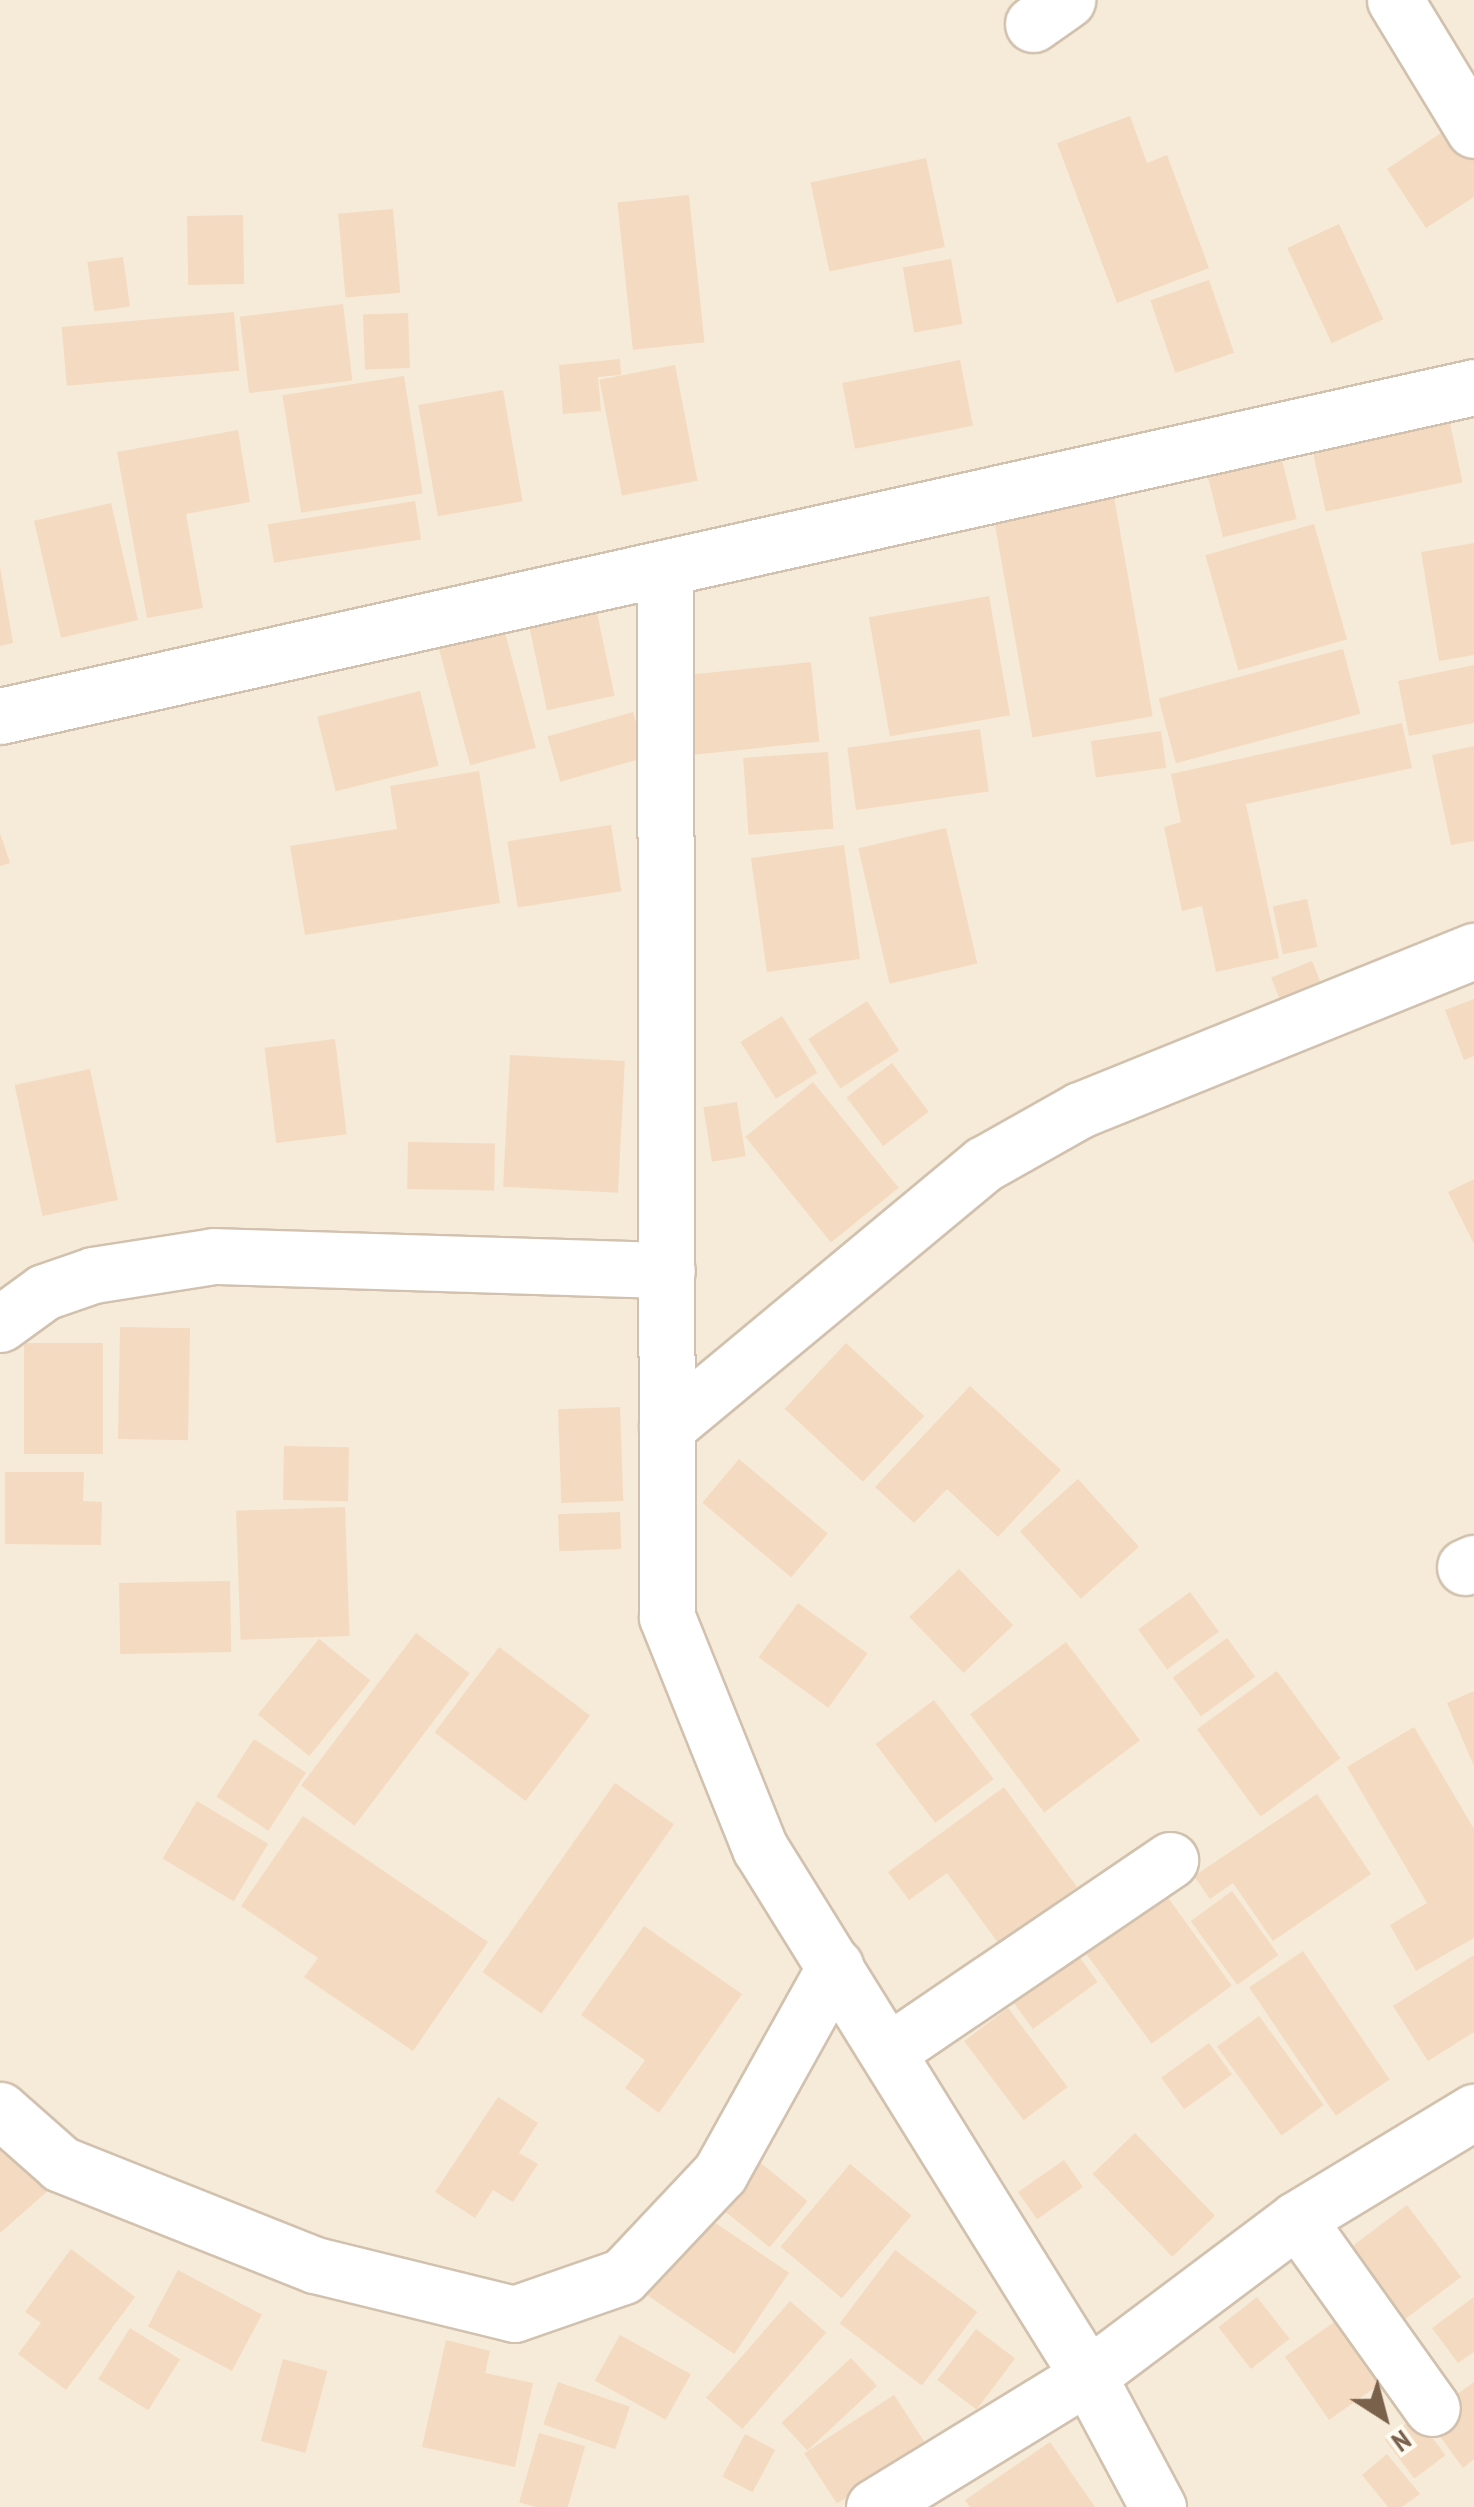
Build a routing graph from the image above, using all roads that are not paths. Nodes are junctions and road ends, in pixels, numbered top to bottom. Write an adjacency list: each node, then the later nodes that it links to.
1 (1394, 0): 2 (street)
2 (1474, 130)
3 (1474, 387): 4 (street)
4 (666, 571): 5 (street); 7 (street)
5 (0, 716)
6 (1474, 951): 9 (street)
7 (667, 1270): 8 (street); 9 (street)
8 (0, 1324)
9 (667, 1427): 11 (street)
10 (1170, 1860): 12 (street)
11 (835, 1966): 12 (street); 13 (street)
12 (889, 2051): 16 (street)
13 (0, 2110)
14 (1474, 2112): 15 (street)
15 (1297, 2219): 16 (street); 17 (street)
16 (1088, 2376): 18 (street); 19 (street)
17 (1432, 2408)
18 (874, 2507)
19 (1158, 2507)

